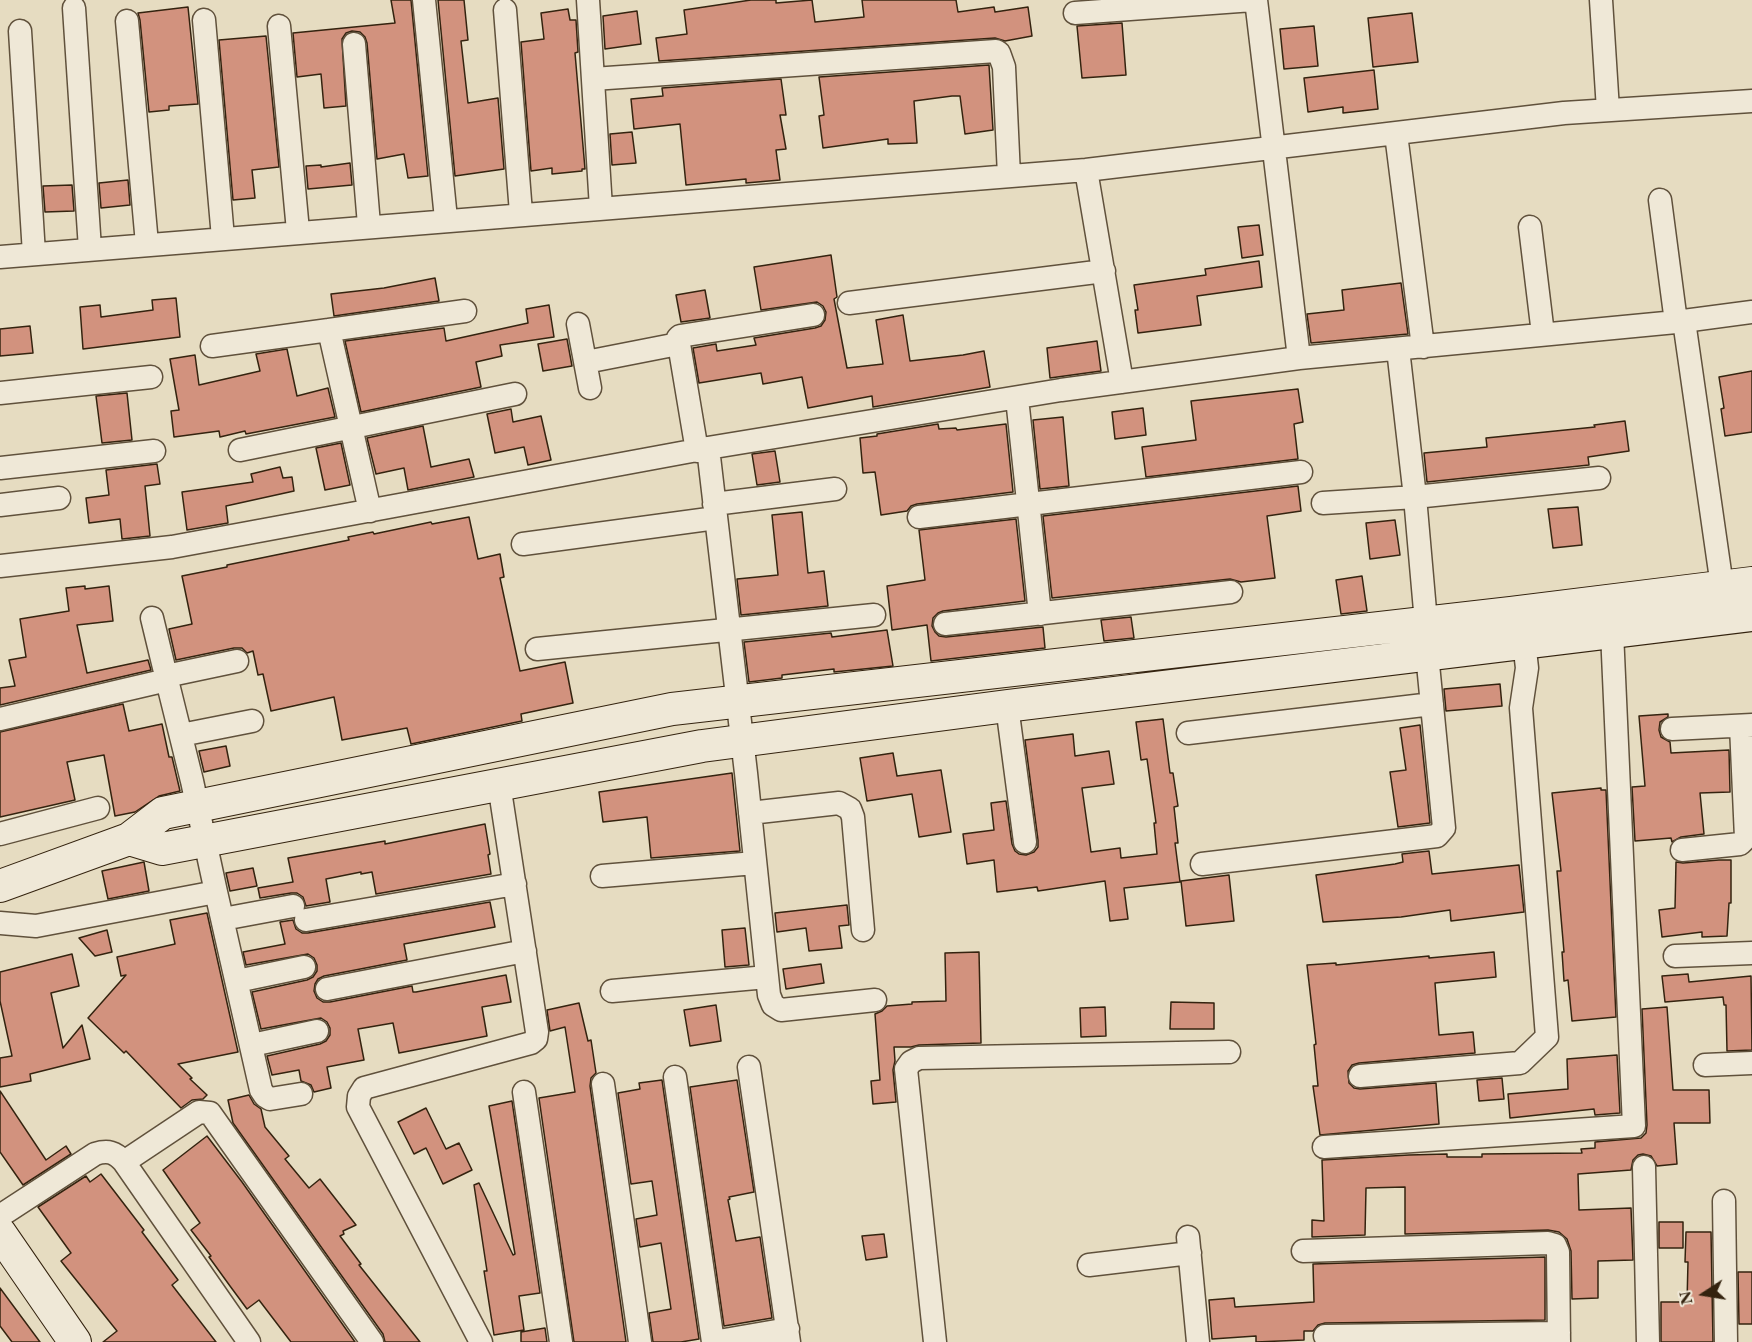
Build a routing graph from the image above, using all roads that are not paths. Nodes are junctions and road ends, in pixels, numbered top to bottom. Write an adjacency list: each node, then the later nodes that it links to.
1 (424, 0): 23 (street)
2 (588, 0): 13 (street)
3 (1255, 0): 7 (street); 17 (street)
4 (1601, 0): 15 (street)
5 (74, 8): 29 (street)
6 (505, 10): 22 (street)
7 (1075, 13)
8 (204, 20): 27 (street)
9 (127, 21): 28 (street)
10 (279, 27): 26 (street)
11 (20, 31): 30 (street)
12 (354, 44): 24 (street)
13 (593, 79): 19 (street); 21 (street)
14 (1752, 101): 15 (street)
15 (1608, 110): 16 (street)
16 (1396, 134): 17 (street); 43 (street)
17 (1273, 148): 18 (street); 45 (street)
18 (1086, 170): 19 (street); 32 (street)
19 (1009, 176): 21 (street)
20 (1660, 200): 37 (street)
21 (600, 208): 22 (street)
22 (521, 213): 23 (street)
23 (446, 219): 24 (street)
24 (369, 225): 26 (street)
25 (1530, 226): 40 (street)
26 (298, 231): 27 (street)
27 (223, 238): 28 (street)
28 (147, 244): 29 (street)
29 (90, 249): 30 (street)
30 (34, 254): 31 (street)
31 (0, 257)
32 (1104, 271): 33 (street); 48 (street)
33 (849, 303)
34 (465, 311): 39 (street)
35 (1752, 312): 37 (street)
36 (813, 315): 41 (street)
37 (1680, 322): 40 (street); 71 (street)
38 (578, 324): 46 (street)
39 (329, 330): 42 (street); 53 (street)
40 (1543, 334): 43 (street)
41 (678, 344): 46 (street); 55 (street)
42 (212, 346)
43 (1423, 347): 44 (street)
44 (1398, 349): 45 (street); 61 (street)
45 (1299, 358): 48 (street)
46 (586, 362): 49 (street)
47 (151, 377): 50 (street)
48 (1122, 382): 52 (street)
49 (590, 388)
50 (0, 393)
51 (515, 394): 53 (street)
52 (1017, 398): 55 (street); 64 (street)
53 (351, 426): 54 (street); 66 (street)
54 (240, 450)
55 (703, 450): 66 (street); 67 (street)
56 (154, 451): 57 (street)
57 (0, 468)
58 (1301, 472): 64 (street)
59 (1599, 478): 61 (street)
60 (835, 489): 67 (street)
61 (1415, 497): 63 (street); 77 (street)
62 (59, 498): 65 (street)
63 (1323, 503)
64 (1028, 504): 68 (street); 73 (street)
65 (0, 505)
66 (370, 511): 70 (street)
67 (715, 511): 69 (street); 79 (street)
68 (919, 517)
69 (523, 544)
70 (0, 566)
71 (1737, 584): 77 (street)
72 (1231, 592): 73 (street)
73 (1040, 614): 78 (street)
74 (874, 615): 79 (street)
75 (1752, 615): 80 (street)
76 (152, 618): 85 (street)
77 (1426, 622): 86 (street)
78 (945, 624)
79 (729, 630): 82 (street); 86 (street)
80 (1612, 632): 81 (street); 134 (street)
81 (1524, 642): 83 (street); 129 (street)
82 (537, 649)
83 (1427, 654): 87 (street); 88 (street)
84 (237, 662): 85 (street)
85 (166, 678): 89 (street); 94 (street)
86 (737, 700): 95 (street); 97 (street)
87 (1432, 704): 93 (street); 106 (street)
88 (1006, 706): 95 (street); 103 (street)
89 (0, 719)
90 (252, 721): 94 (street)
91 (1747, 726): 92 (street); 104 (street)
92 (1672, 729)
93 (1188, 733)
94 (181, 735): 97 (street)
95 (742, 741): 96 (street); 99 (street)
96 (499, 784): 102 (street); 108 (street)
97 (198, 805): 101 (street); 102 (street)
98 (98, 808): 100 (street)
99 (750, 813): 105 (street); 113 (street)
100 (0, 834)
101 (129, 839): 102 (street); 109 (street)
102 (206, 839): 110 (street)
103 (1025, 842)
104 (1682, 850)
105 (755, 862): 107 (street); 118 (street)
106 (1202, 864)
107 (602, 876)
108 (515, 884): 111 (street); 114 (street)
109 (0, 886)
110 (216, 892): 111 (street); 112 (street)
111 (223, 919): 119 (street)
112 (0, 923)
113 (863, 930)
114 (525, 951): 120 (street); 149 (street)
115 (1752, 952): 116 (street)
116 (1675, 956)
117 (304, 967): 119 (street)
118 (767, 977): 121 (street); 122 (street)
119 (237, 981): 124 (street)
120 (327, 989)
121 (612, 991)
122 (875, 1000)
123 (318, 1031): 124 (street)
124 (252, 1045): 133 (street)
125 (1229, 1052): 153 (street)
126 (1752, 1064): 127 (street)
127 (1705, 1065)
128 (749, 1067): 143 (street)
129 (1360, 1076)
130 (675, 1077): 152 (street)
131 (603, 1084): 151 (street)
132 (524, 1092): 150 (street)
133 (301, 1094)
134 (1324, 1147)
135 (124, 1162): 138 (street); 147 (street); 148 (street)
136 (1644, 1167): 155 (street)
137 (1724, 1201): 156 (street)
138 (0, 1216)
139 (0, 1233): 141 (street)
140 (1303, 1251): 144 (street)
141 (9, 1263): 146 (street)
142 (1089, 1266): 154 (street)
143 (789, 1335): 152 (street)
144 (1559, 1338): 145 (street)
145 (1313, 1340)
146 (75, 1342)
147 (249, 1342)
148 (372, 1342)
149 (481, 1342)
150 (561, 1342)
151 (640, 1342)
152 (713, 1342)
153 (935, 1342)
154 (1198, 1342)
155 (1648, 1342)
156 (1726, 1342)

